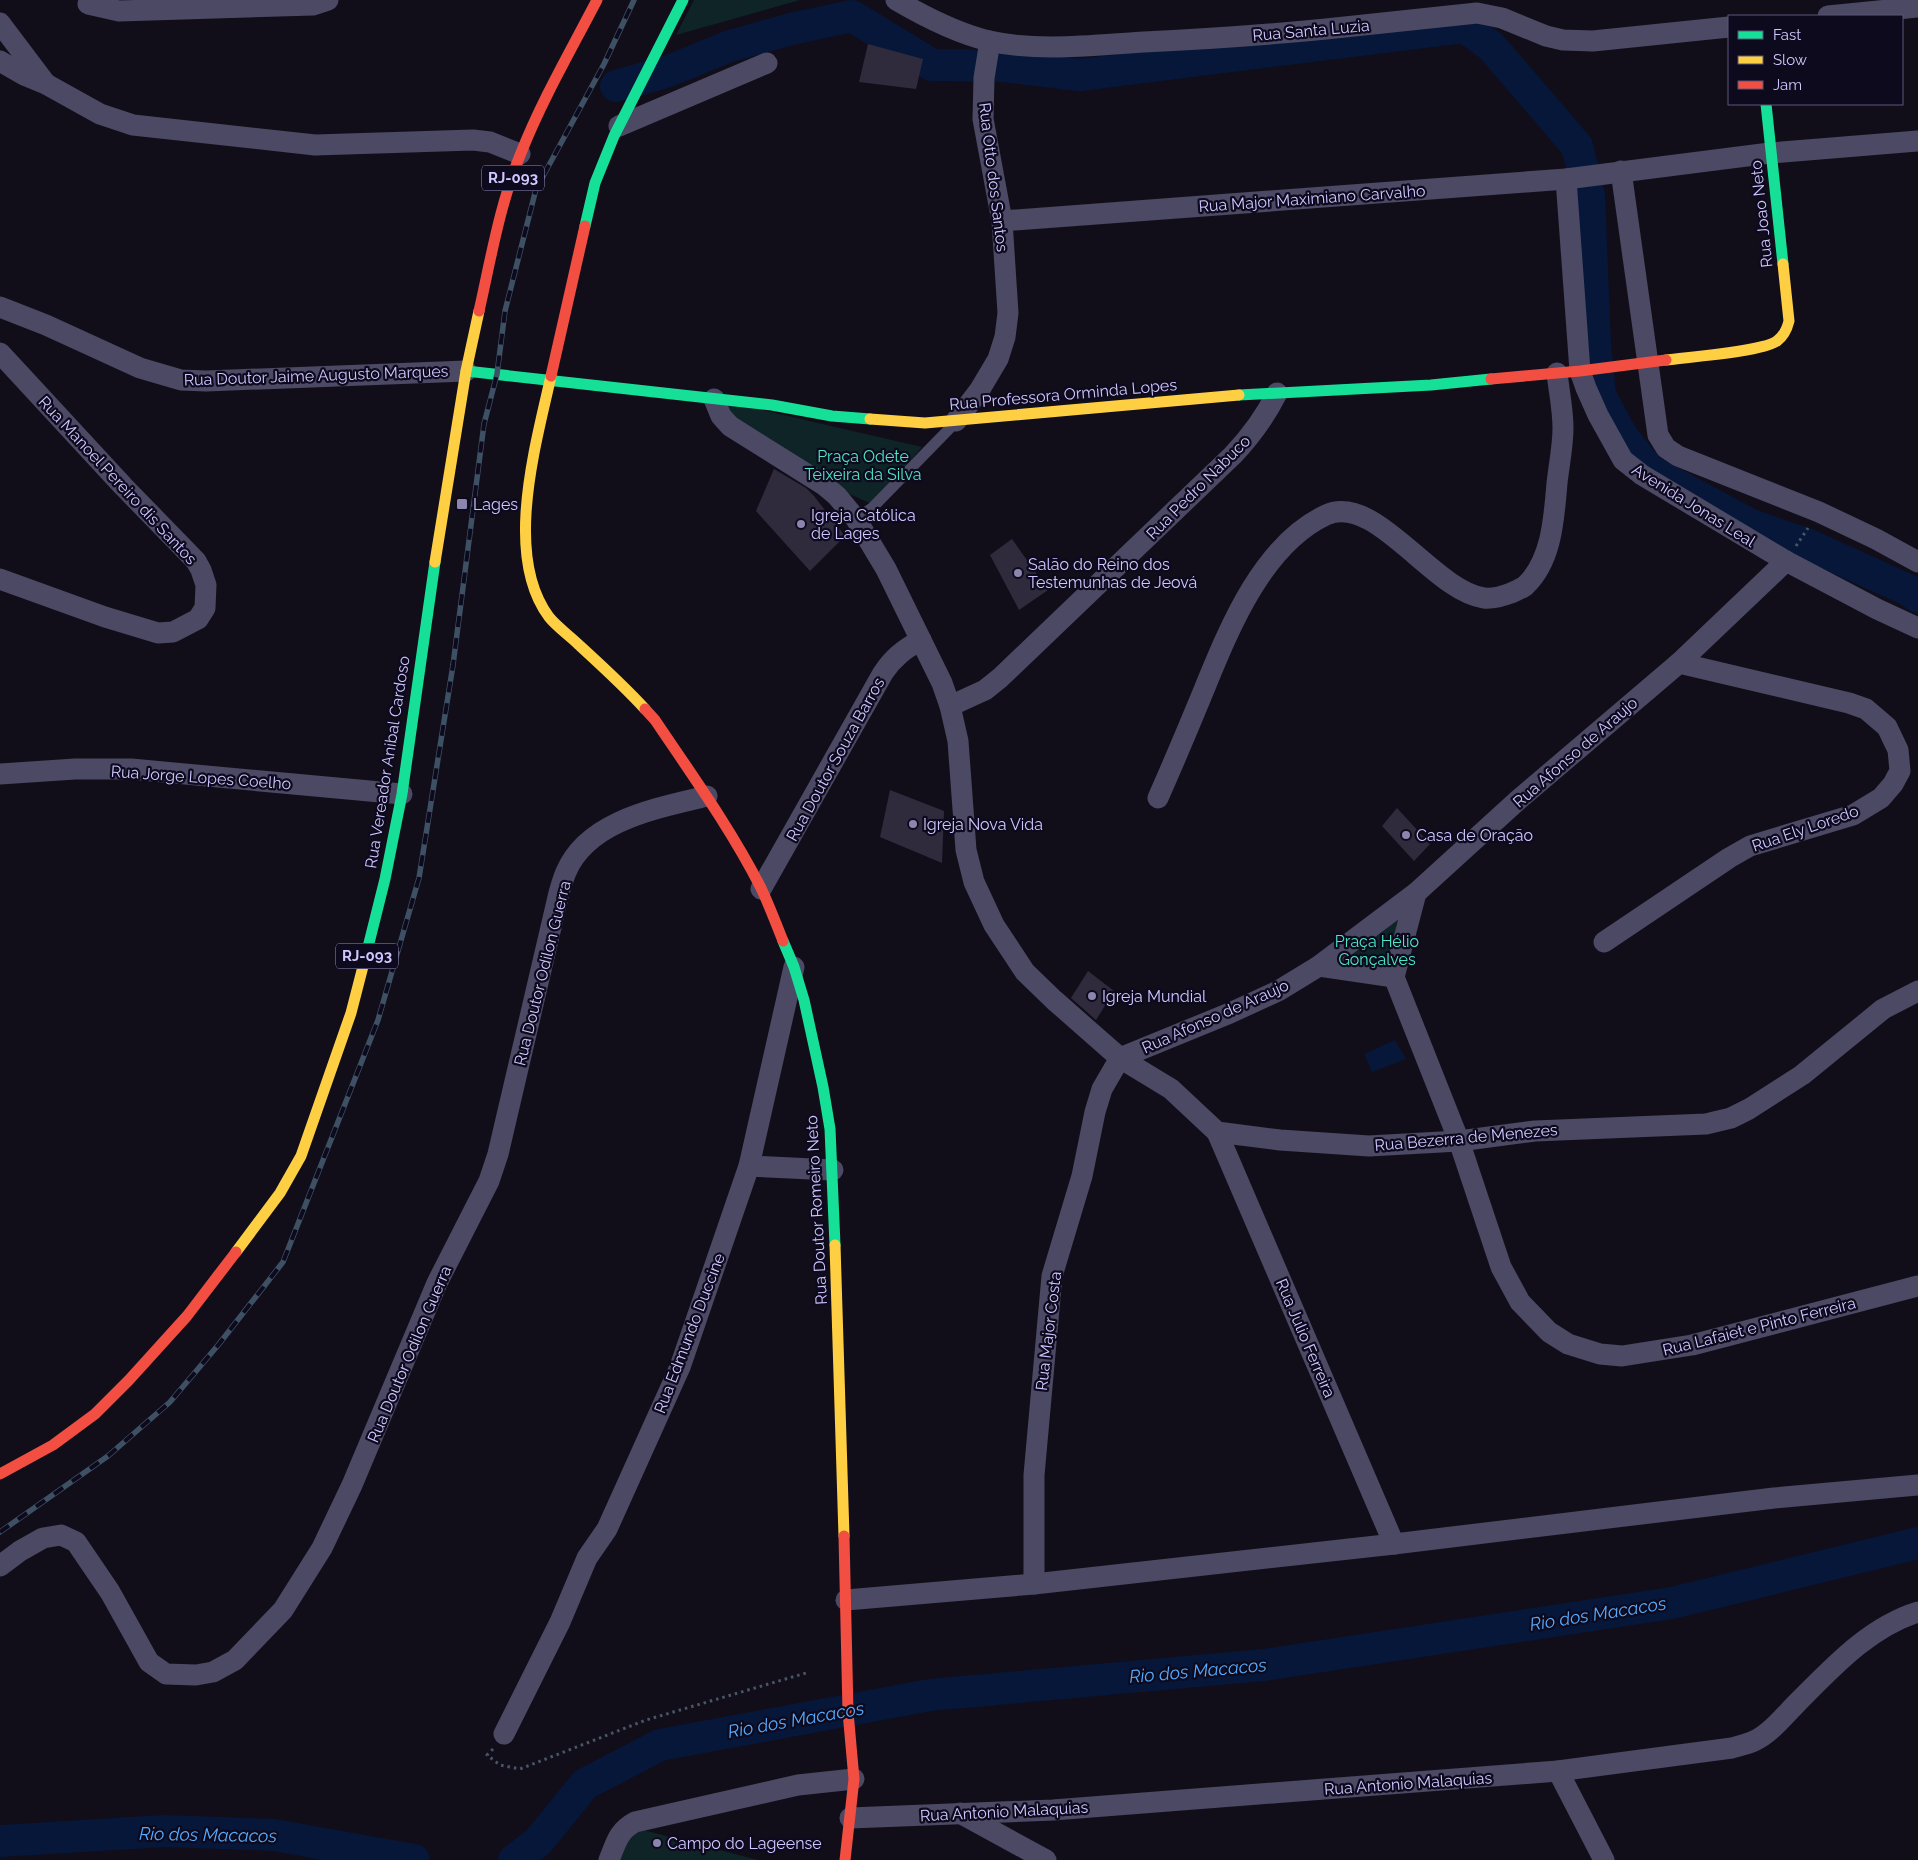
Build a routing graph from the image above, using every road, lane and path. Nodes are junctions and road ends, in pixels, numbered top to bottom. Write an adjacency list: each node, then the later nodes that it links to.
1 (328, 0): 5 (street)
2 (597, 0): 17 (street, RJ-093)
3 (683, 0): 15 (street, Rua Doutor Romeiro Neto)
4 (896, 0): 10 (street, Rua Santa Luzia)
5 (88, 4)
6 (1918, 7): 7 (street)
7 (1838, 15)
8 (0, 24): 13 (street)
9 (1728, 27): 10 (street, Rua Santa Luzia)
10 (989, 47): 21 (street, Rua Otto dos Santos)
11 (0, 61): 13 (street)
12 (766, 63): 15 (street)
13 (46, 84): 17 (street)
14 (1766, 105): 18 (street, Rua Joao Neto)
15 (618, 126): 29 (street, Rua Doutor Romeiro Neto)
16 (1918, 141): 18 (street, Rua Major Maximiano Carvalho)
17 (520, 154): 26 (street, RJ-093)
18 (1770, 154): 19 (street, Rua Major Maximiano Carvalho); 23 (street, Rua Joao Neto)
19 (1612, 173): 20 (street, Rua Major Maximiano Carvalho); 25 (street, Avenida Jonas Leal)
20 (1574, 178): 21 (street, Rua Major Maximiano Carvalho); 27 (street, Avenida Jonas Leal)
21 (1002, 221): 32 (street, Rua Otto dos Santos)
22 (0, 307): 26 (street, Rua Doutor Jaime Augusto Marques)
23 (1789, 321): 25 (street, Rua Professora Orminda Lopes)
24 (0, 353): 37 (street, Rua Manoel Pereiro dis Santos)
25 (1638, 363): 27 (street, Rua Professora Orminda Lopes); 36 (street, Avenida Jonas Leal)
26 (466, 370): 29 (street); 43 (street, Rua Vereador Anibal Cardoso / RJ-093)
27 (1585, 370): 28 (street, Rua Professora Orminda Lopes); 35 (street, Avenida Jonas Leal)
28 (1557, 373): 30 (street, Rua Professora Orminda Lopes); 45 (street)
29 (551, 381): 31 (street, Rua Professora Orminda Lopes); 44 (street, Rua Doutor Romeiro Neto)
30 (1277, 393): 32 (street, Rua Professora Orminda Lopes); 41 (street, Rua Pedro Nabuco)
31 (714, 399): 32 (street, Rua Professora Orminda Lopes); 33 (street)
32 (956, 422): 33 (lane, Rua Otto dos Santos)
33 (856, 519): 39 (street)
34 (1811, 524): 35 (path)
35 (1789, 557): 38 (street, Avenida Jonas Leal); 40 (street, Rua Afonso de Araujo)
36 (1918, 562)
37 (0, 579)
38 (1918, 628)
39 (921, 640): 41 (street); 46 (street, Rua Doutor Souza Barros)
40 (1679, 662): 47 (street, Rua Afonso de Araujo); 48 (street, Rua Ely Loredo)
41 (950, 706): 53 (street)
42 (0, 774): 43 (street, Rua Jorge Lopes Coelho)
43 (402, 794): 59 (street, Rua Vereador Anibal Cardoso / RJ-093)
44 (707, 796): 46 (street, Rua Doutor Romeiro Neto); 62 (street, Rua Doutor Odilon Guerra)
45 (1158, 798)
46 (762, 889): 50 (street, Rua Doutor Romeiro Neto)
47 (1416, 893): 49 (street, Rua Afonso de Araujo); 51 (street)
48 (1604, 942)
49 (1319, 966): 51 (street); 53 (street, Rua Afonso de Araujo)
50 (794, 967): 56 (street, Rua Edmundo Duccine); 57 (street, Rua Doutor Romeiro Neto)
51 (1394, 977): 55 (street, Rua Lafaiet e Pinto Ferreira)
52 (1918, 991): 55 (street, Rua Bezerra de Menezes)
53 (1120, 1058): 54 (street); 63 (street, Rua Major Costa)
54 (1217, 1132): 55 (street, Rua Bezerra de Menezes); 61 (street, Rua Julio Ferreira)
55 (1459, 1141): 58 (street, Rua Lafaiet e Pinto Ferreira)
56 (749, 1166): 57 (street); 67 (street, Rua Edmundo Duccine)
57 (833, 1170): 64 (street, Rua Doutor Romeiro Neto)
58 (1918, 1286)
59 (0, 1474)
60 (1918, 1486): 61 (street)
61 (1394, 1544): 63 (street)
62 (0, 1566)
63 (1034, 1584): 64 (street)
64 (846, 1600): 69 (street, Rua Doutor Romeiro Neto)
65 (1918, 1612): 68 (street, Rua Antonio Malaquias)
66 (806, 1673): 67 (path)
67 (504, 1734)
68 (1558, 1771): 70 (street, Rua Antonio Malaquias); 75 (street)
69 (854, 1779): 71 (street, Rua Doutor Romeiro Neto); 72 (street)
70 (960, 1813): 71 (street, Rua Antonio Malaquias); 74 (street)
71 (850, 1818): 73 (street, Rua Doutor Romeiro Neto)
72 (609, 1860)
73 (845, 1860)
74 (1046, 1860)
75 (1604, 1860)

